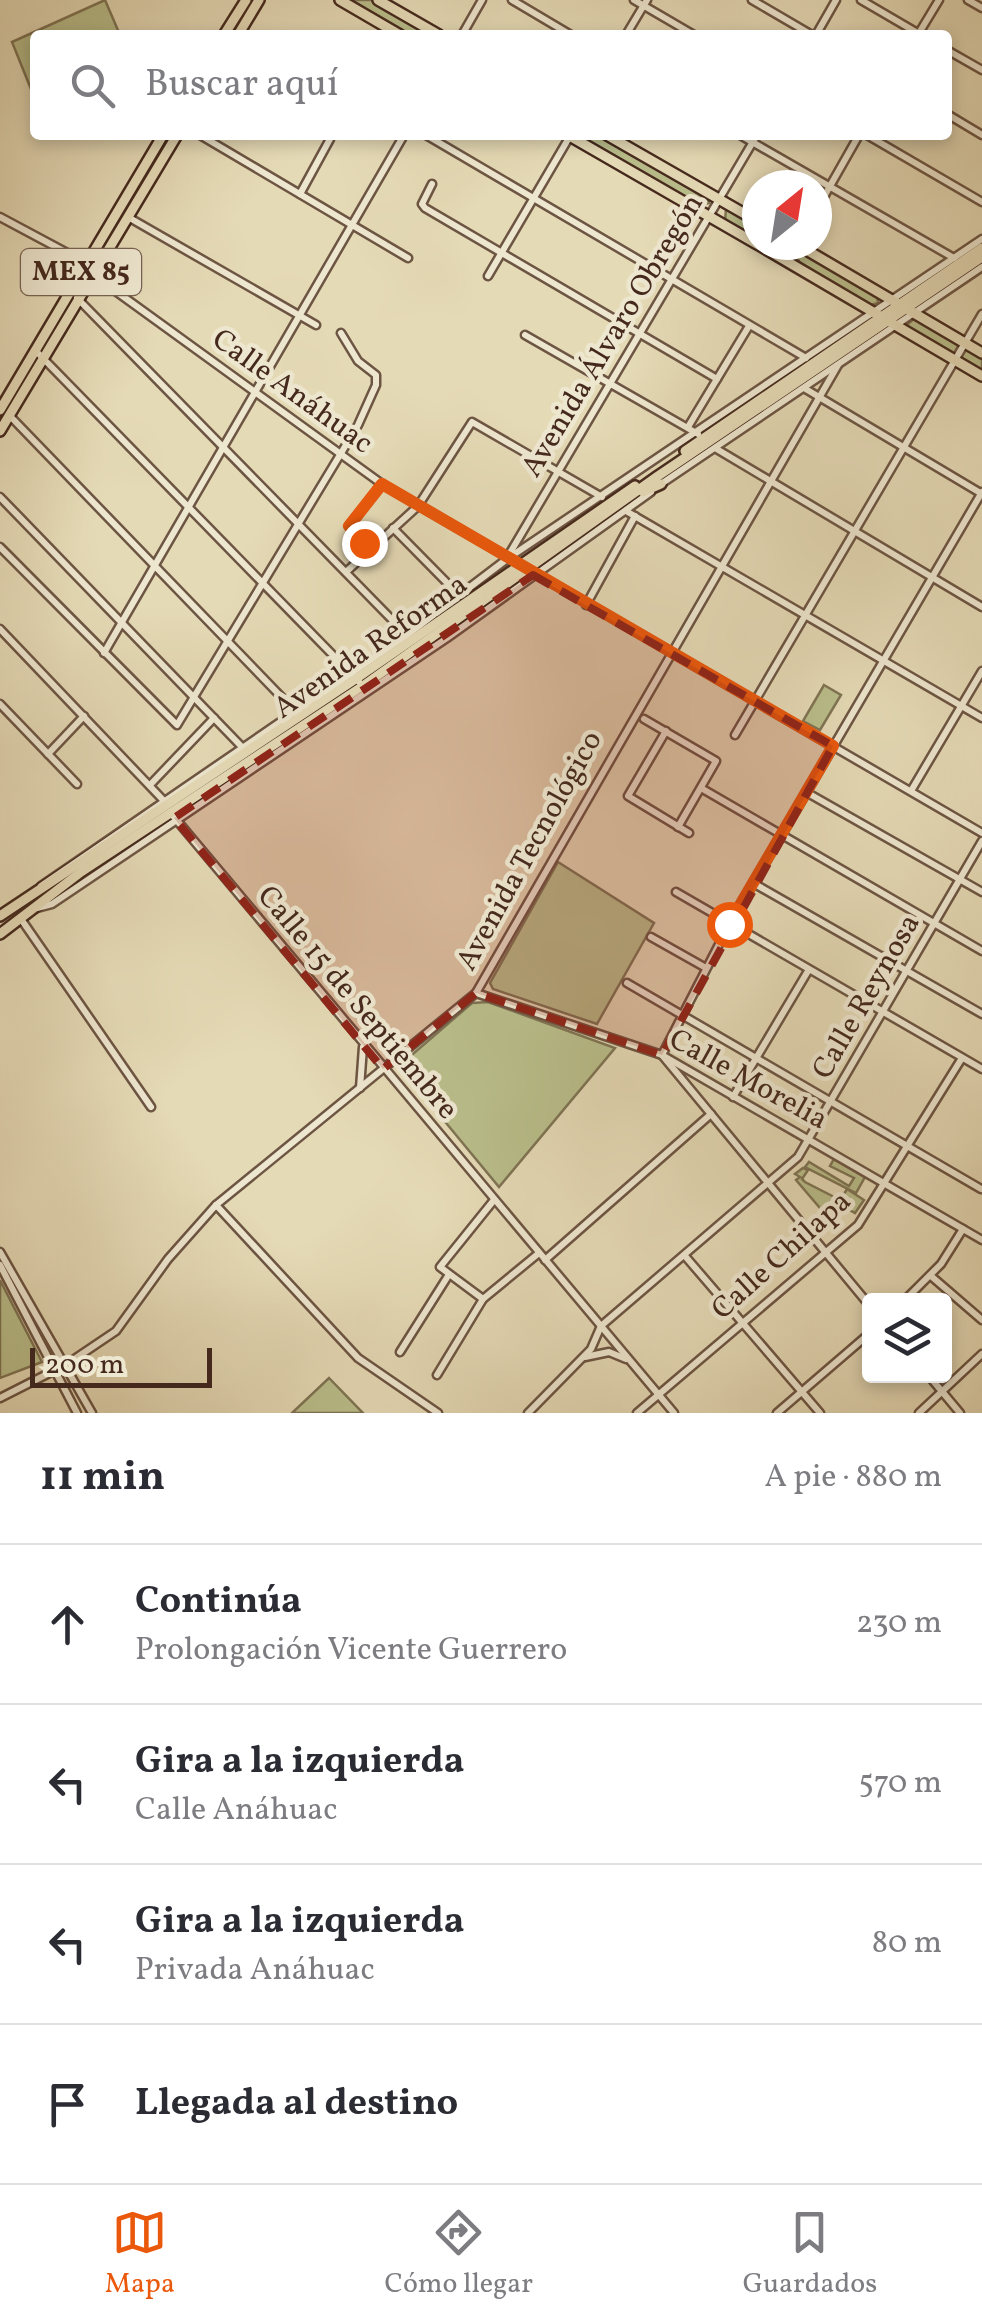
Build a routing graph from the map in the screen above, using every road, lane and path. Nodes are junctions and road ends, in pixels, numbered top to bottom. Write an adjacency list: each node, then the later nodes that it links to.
1 (246, 0): 15 (main road)
2 (259, 0): 16 (main road)
3 (340, 0): 17 (main road)
4 (378, 0): 18 (main road)
5 (482, 0): 19 (street)
6 (512, 0): 20 (street)
7 (634, 0): 13 (street)
8 (752, 0): 23 (street)
9 (836, 0): 24 (street)
10 (861, 0): 25 (street)
11 (939, 0): 26 (street)
12 (968, 0): 14 (street)
13 (645, 3): 21 (street); 22 (street)
14 (982, 8)
15 (227, 30)
16 (241, 30)
17 (391, 30)
18 (430, 30)
19 (465, 30)
20 (563, 30)
21 (629, 30)
22 (686, 30)
23 (805, 30)
24 (817, 30)
25 (912, 30)
26 (923, 30)
27 (952, 53): 28 (street)
28 (982, 70)
29 (952, 117): 30 (street)
30 (982, 135)
31 (160, 140): 66 (main road, MEX 85)
32 (173, 140): 53 (main road, MEX 85)
33 (208, 140): 48 (street)
34 (330, 140): 48 (street)
35 (401, 140): 56 (street)
36 (434, 140): 49 (street)
37 (566, 140): 49 (street)
38 (578, 140): 54 (main road)
39 (616, 140): 50 (main road)
40 (753, 140): 50 (street, Avenida Álvaro Obregón)
41 (756, 140): 44 (street)
42 (857, 140): 45 (street)
43 (876, 140): 51 (street)
44 (805, 170)
45 (832, 182)
46 (432, 184): 60 (street)
47 (832, 186): 63 (street)
48 (300, 194): 56 (street)
49 (531, 197): 60 (street); 70 (street)
50 (720, 200): 52 (main road); 54 (street, Avenida Álvaro Obregón)
51 (982, 202)
52 (742, 212)
53 (127, 216): 68 (main road, MEX 85); 74 (street)
54 (710, 216): 57 (main road); 70 (street, Avenida Álvaro Obregón)
55 (0, 217): 66 (street)
56 (353, 224): 62 (street); 74 (street)
57 (742, 235)
58 (982, 239): 63 (street, Avenida Reforma)
59 (982, 248): 72 (main road, Avenida Reforma)
60 (501, 253): 69 (street); 79 (street)
61 (982, 257): 72 (main road, Avenida Reforma)
62 (408, 258)
63 (954, 258): 72 (street, Avenida Reforma)
64 (823, 260): 72 (main road)
65 (787, 261): 75 (main road)
66 (86, 263): 68 (street, Calle Anáhuac); 71 (main road, MEX 85)
67 (982, 267): 72 (street, Avenida Reforma)
68 (92, 274): 71 (main road, MEX 85); 91 (street, Calle Anáhuac)
69 (488, 276)
70 (674, 280): 77 (street); 79 (street, Avenida Álvaro Obregón)
71 (74, 294): 83 (main road, MEX 85); 98 (street)
72 (903, 307): 75 (main road, Avenida Reforma); 75 (street, Avenida Reforma); 81 (main road)
73 (982, 314): 81 (street)
74 (299, 316): 76 (street); 91 (street)
75 (886, 319): 84 (street, Avenida Reforma); 85 (main road); 86 (street, Avenida Reforma); 96 (main road, Avenida Reforma)
76 (316, 325)
77 (750, 326): 84 (street); 88 (street)
78 (341, 334): 99 (street)
79 (642, 334): 88 (street); 89 (street, Avenida Álvaro Obregón)
80 (526, 335): 89 (street)
81 (964, 342): 82 (main road); 85 (street)
82 (982, 352)
83 (39, 353): 93 (main road, MEX 85); 109 (street)
84 (806, 358): 96 (street, Avenida Reforma)
85 (954, 360): 87 (main road); 97 (street)
86 (838, 365): 90 (street, Avenida Reforma); 92 (street, Avenida Tecnológico)
87 (982, 376)
88 (717, 379): 94 (street)
89 (612, 384): 94 (street); 100 (street, Avenida Álvaro Obregón)
90 (804, 388): 92 (street); 96 (street, Avenida Reforma)
91 (253, 392): 98 (street); 99 (street, Calle Anáhuac)
92 (820, 396): 97 (street); 102 (street, Avenida Tecnológico)
93 (4, 412): 95 (main road, MEX 85); 119 (street)
94 (688, 428): 96 (street)
95 (0, 430)
96 (706, 440): 101 (street, Avenida Reforma); 102 (street); 104 (street, Avenida Reforma); 108 (main road, Avenida Reforma)
97 (904, 446): 105 (street); 115 (street)
98 (222, 448): 109 (street); 113 (street)
99 (338, 454): 103 (street, Calle Anáhuac); 113 (street)
100 (560, 470): 106 (street); 110 (street); 118 (street, Avenida Álvaro Obregón)
101 (633, 478): 106 (street, Avenida Reforma); 108 (main road)
102 (772, 482): 115 (street); 120 (street, Avenida Tecnológico)
103 (382, 484): 110 (street, Calle Anáhuac); 116 (street)
104 (661, 484): 108 (main road); 111 (street, Avenida Reforma)
105 (982, 493): 123 (street)
106 (602, 497): 118 (street, Avenida Reforma)
107 (0, 498): 129 (street)
108 (623, 498): 121 (main road, Avenida Reforma)
109 (189, 506): 119 (street); 124 (street)
110 (418, 506): 114 (street); 118 (street, Calle Anáhuac)
111 (626, 511): 112 (street); 121 (street, Avenida Reforma)
112 (635, 516): 120 (street); 126 (street)
113 (297, 523): 122 (street); 124 (street)
114 (394, 528): 122 (street); 125 (street)
115 (854, 530): 123 (street); 128 (street)
116 (364, 543)
117 (0, 546): 136 (street)
118 (507, 559): 121 (street, Calle Anáhuac); 125 (street, Avenida Reforma)
119 (154, 566): 129 (street); 134 (street)
120 (722, 566): 128 (street); 137 (street, Avenida Tecnológico)
121 (526, 570): 126 (street, Calle Anáhuac); 131 (main road, Avenida Reforma); 140 (main road, Avenida Reforma)
122 (346, 572): 132 (street)
123 (932, 578): 127 (street); 138 (street)
124 (264, 582): 134 (street); 140 (street)
125 (460, 596): 132 (street, Avenida Reforma)
126 (586, 605): 137 (street, Calle Anáhuac)
127 (982, 606)
128 (806, 615): 138 (street); 142 (street)
129 (120, 622): 136 (street); 141 (street)
130 (0, 629): 133 (street, Calle 15 de Septiembre)
131 (427, 630): 132 (main road); 140 (main road, Avenida Reforma)
132 (407, 635): 140 (street, Avenida Reforma)
133 (10, 639): 135 (street); 146 (street, Calle 15 de Septiembre)
134 (229, 640): 141 (street); 145 (street)
135 (0, 648)
136 (104, 652): 141 (street)
137 (669, 653): 142 (street, Calle Anáhuac); 181 (street, Avenida Tecnológico)
138 (884, 660): 144 (street); 153 (street)
139 (982, 671): 144 (street)
140 (359, 681): 145 (street, Avenida Reforma); 160 (main road, Avenida Reforma)
141 (195, 698): 147 (street)
142 (754, 702): 151 (street); 153 (street, Calle Anáhuac)
143 (0, 704): 154 (street)
144 (961, 706): 149 (street); 158 (street)
145 (294, 710): 152 (street, Avenida Reforma)
146 (84, 716): 154 (street); 156 (street, Calle 15 de Septiembre)
147 (214, 718): 152 (street); 156 (street)
148 (644, 718): 150 (street)
149 (982, 718)
150 (666, 732): 157 (street); 161 (street)
151 (735, 735)
152 (241, 746): 160 (street, Avenida Reforma)
153 (833, 746): 158 (street, Calle Anáhuac); 159 (street)
154 (48, 754): 155 (street)
155 (77, 784)
156 (150, 785): 160 (street, Calle 15 de Septiembre)
157 (700, 788): 161 (street); 164 (street)
158 (910, 791): 162 (street, Calle Anáhuac)
159 (806, 792): 164 (street); 166 (street)
160 (169, 808): 170 (main road, Avenida Reforma); 171 (main road, Avenida Reforma); 185 (street, Calle 15 de Septiembre)
161 (678, 827): 163 (street)
162 (982, 832)
163 (689, 834)
164 (780, 836): 167 (street); 173 (street)
165 (982, 841): 166 (street, Calle Reynosa)
166 (960, 879): 169 (street); 173 (street, Calle Reynosa)
167 (753, 883): 172 (street); 179 (street)
168 (676, 892): 172 (street)
169 (982, 892)
170 (0, 916)
171 (21, 919): 174 (main road, Avenida Reforma); 194 (street)
172 (729, 924): 177 (street); 178 (street)
173 (935, 924): 176 (street); 179 (street, Calle Reynosa)
174 (0, 934)
175 (651, 937): 177 (street)
176 (982, 952)
177 (706, 968): 182 (street)
178 (808, 970): 183 (street); 187 (street)
179 (908, 972): 183 (street, Calle Reynosa); 184 (street)
180 (627, 983): 182 (street)
181 (476, 993): 186 (street, Calle Morelia); 189 (street, Avenida Tecnológico)
182 (681, 1013): 186 (street); 187 (street)
183 (883, 1013): 188 (street); 193 (street, Calle Reynosa)
184 (982, 1014)
185 (363, 1046): 189 (street, Calle 15 de Septiembre); 191 (street)
186 (662, 1055): 192 (street, Calle Morelia); 195 (street)
187 (757, 1058): 192 (street); 193 (street)
188 (962, 1058): 190 (street); 197 (street, Calle Chilapa)
189 (383, 1069): 191 (street, Avenida Tecnológico); 201 (street, Calle 15 de Septiembre)
190 (982, 1069)
191 (360, 1088): 202 (street, Avenida Tecnológico)
192 (733, 1097): 196 (street, Calle Morelia)
193 (832, 1103): 196 (street, Calle Reynosa); 197 (street)
194 (151, 1107)
195 (712, 1114): 199 (street); 207 (street)
196 (810, 1140): 198 (street, Calle Morelia); 199 (street, Calle Reynosa)
197 (908, 1148): 198 (street, Calle Chilapa); 200 (street)
198 (885, 1184): 203 (street, Calle Morelia); 206 (street, Calle Chilapa)
199 (769, 1186): 206 (street); 208 (street, Calle Reynosa)
200 (980, 1189)
201 (494, 1200): 207 (street, Calle 15 de Septiembre); 210 (street)
202 (216, 1205): 223 (street, Avenida Tecnológico); 233 (street)
203 (963, 1229): 204 (street, Calle Morelia); 211 (street)
204 (982, 1240)
205 (0, 1252): 223 (street)
206 (826, 1253): 213 (street); 216 (street, Calle Chilapa)
207 (542, 1256): 214 (street); 217 (street, Calle 15 de Septiembre)
208 (685, 1256): 216 (street); 217 (street, Calle Reynosa)
209 (0, 1264): 224 (street)
210 (448, 1276): 214 (street); 219 (street)
211 (931, 1276): 212 (street); 215 (street)
212 (913, 1293)
213 (862, 1296)
214 (483, 1299): 225 (street)
215 (982, 1320)
216 (742, 1322): 227 (street); 229 (street, Calle Chilapa)
217 (601, 1326): 221 (street); 222 (street, Calle 15 de Septiembre)
218 (862, 1340): 227 (street)
219 (400, 1352)
220 (982, 1354): 228 (street)
221 (584, 1357): 222 (street); 234 (street)
222 (630, 1361): 229 (street, Calle 15 de Septiembre)
223 (67, 1364): 224 (street, Avenida Tecnológico); 232 (street)
224 (55, 1369): 230 (street, Avenida Tecnológico); 231 (street)
225 (437, 1375)
226 (935, 1383): 228 (street)
227 (802, 1392): 237 (street); 238 (street)
228 (943, 1393): 239 (street); 240 (street)
229 (659, 1395): 235 (street, Calle Chilapa); 236 (street, Calle 15 de Septiembre)
230 (0, 1398)
231 (74, 1412)
232 (92, 1413)
233 (438, 1413)
234 (528, 1413)
235 (638, 1413)
236 (674, 1413)
237 (777, 1413)
238 (820, 1413)
239 (919, 1413)
240 (960, 1413)

